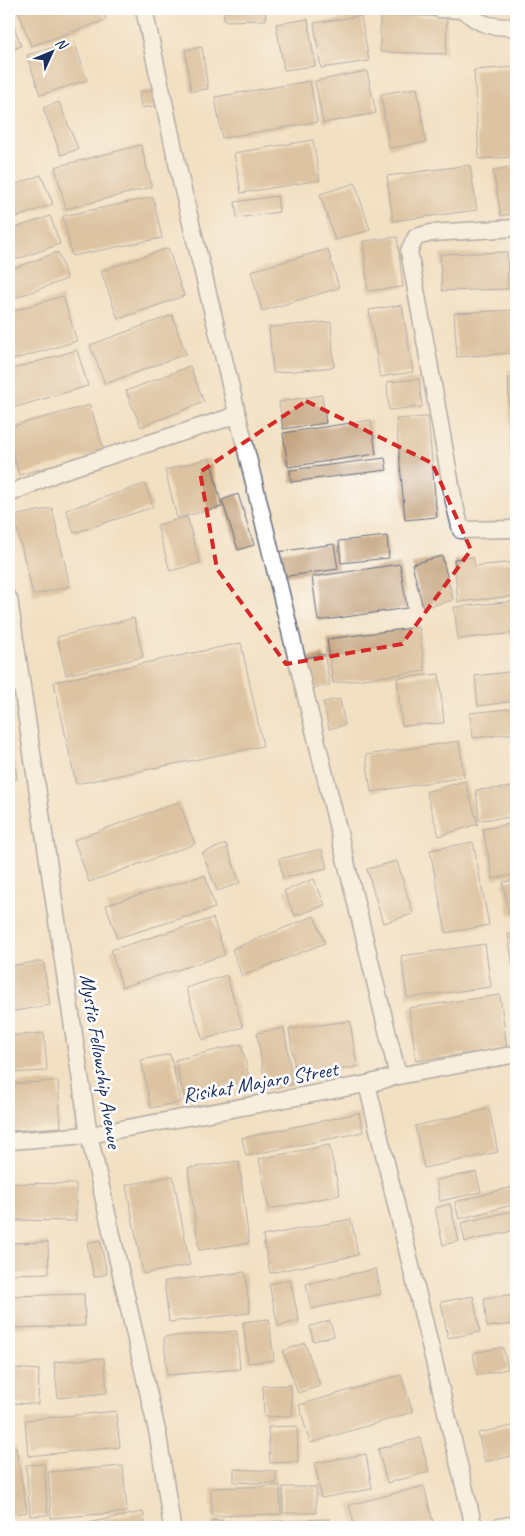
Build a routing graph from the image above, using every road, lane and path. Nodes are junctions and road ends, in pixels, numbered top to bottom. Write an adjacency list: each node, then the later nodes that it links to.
1 (144, 9): 6 (street)
2 (440, 9): 3 (street)
3 (465, 9): 4 (street)
4 (516, 27)
5 (516, 228): 8 (street)
6 (237, 415): 7 (street); 11 (street)
7 (9, 494)
8 (516, 529)
9 (9, 598): 13 (street, Mystic Fellowship Avenue)
10 (516, 1054): 11 (street, Risikat Majaro Street)
11 (398, 1076): 12 (street, Risikat Majaro Street)
12 (367, 1084): 13 (street, Risikat Majaro Street); 17 (street)
13 (89, 1135): 14 (street, Risikat Majaro Street); 16 (street, Mystic Fellowship Avenue)
14 (9, 1141)
15 (516, 1524): 18 (street)
16 (172, 1527)
17 (474, 1527)
18 (499, 1527)

